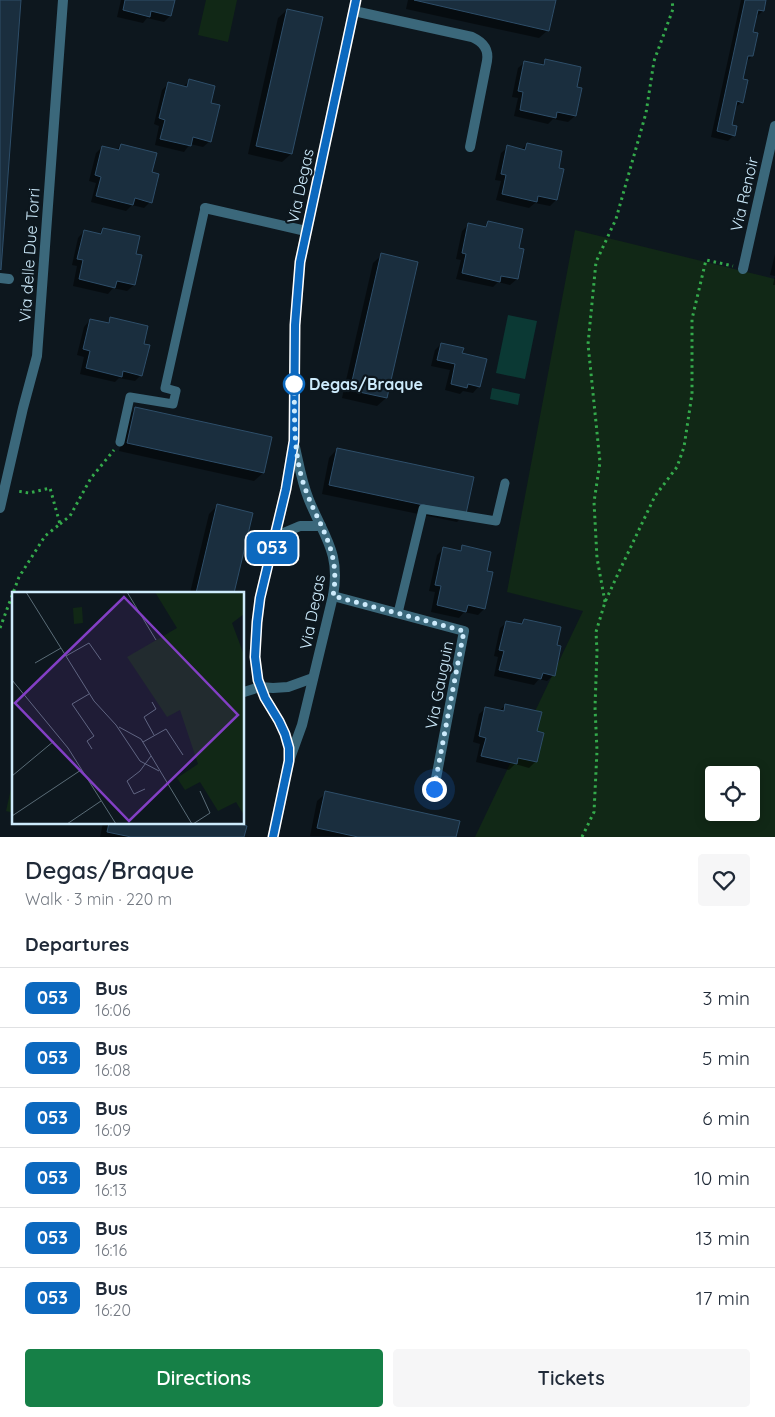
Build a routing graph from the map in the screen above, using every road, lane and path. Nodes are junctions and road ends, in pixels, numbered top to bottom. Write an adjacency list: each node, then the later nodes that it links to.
1 (64, 0): 12 (street, Via delle Due Torri)
2 (672, 0): 20 (path)
3 (355, 5): 5 (street); 7 (street, Via Degas)
4 (775, 126): 8 (street, Via Renoir)
5 (470, 147)
6 (205, 208): 7 (street); 10 (lane)
7 (306, 231): 9 (street, Via Degas)
8 (742, 269): 20 (path)
9 (294, 441): 15 (street, Via Degas); 16 (street, Via Degas)
10 (120, 442): 14 (path)
11 (505, 482): 21 (lane)
12 (3, 484): 13 (street, Via delle Due Torri); 14 (path)
13 (0, 508)
14 (60, 524): 17 (path)
15 (321, 526): 16 (street); 19 (street, Via Degas)
16 (274, 537): 24 (street, Via Degas)
17 (13, 592)
18 (12, 594): 22 (path)
19 (333, 596): 21 (street, Via Gauguin); 23 (street, Via Degas)
20 (605, 602): 29 (path)
21 (398, 613): 27 (street, Via Gauguin)
22 (0, 628)
23 (313, 678): 24 (street); 26 (street, Via Degas)
24 (260, 687): 25 (street); 26 (street, Via Degas)
25 (245, 692)
26 (289, 761): 28 (street, Via Degas)
27 (434, 789)
28 (273, 837)
29 (582, 837)

